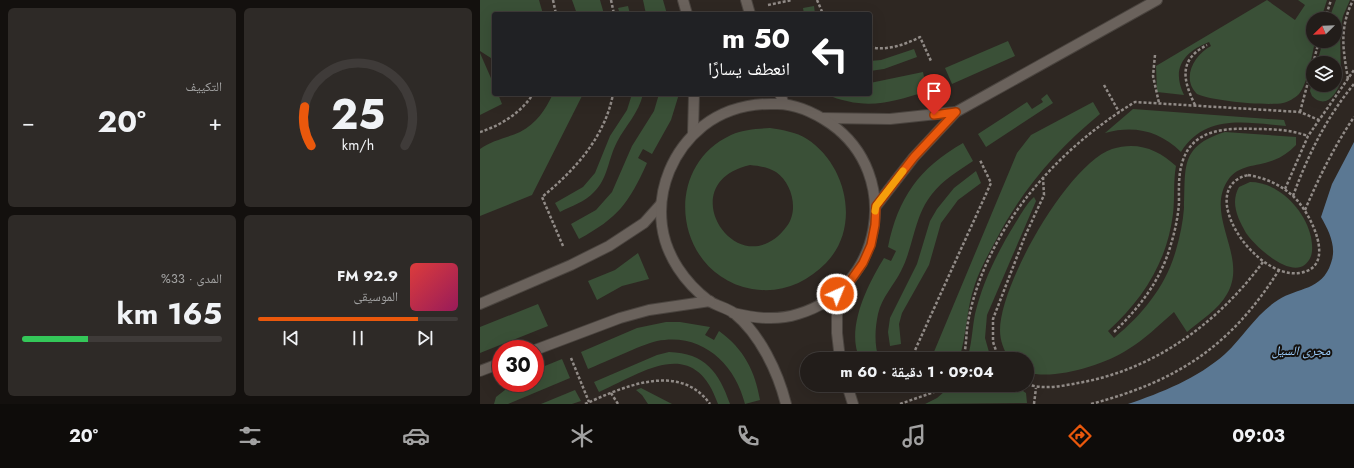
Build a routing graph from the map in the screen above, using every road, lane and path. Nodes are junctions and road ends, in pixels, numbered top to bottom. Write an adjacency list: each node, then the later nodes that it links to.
1 (553, 0): 10 (path)
2 (611, 0): 3 (path); 11 (path)
3 (616, 0)
4 (683, 0): 12 (street)
5 (746, 0): 13 (street)
6 (817, 0): 14 (path)
7 (1157, 0): 32 (street)
8 (1331, 0): 15 (path)
9 (1353, 0): 22 (path)
10 (556, 12)
11 (614, 12)
12 (686, 12)
13 (749, 12)
14 (822, 12)
15 (1327, 12)
16 (1207, 46): 31 (path)
17 (872, 47): 20 (path)
18 (1317, 48): 34 (path)
19 (1155, 56): 29 (path)
20 (931, 61)
21 (1354, 70): 22 (path)
22 (1348, 79): 37 (path)
23 (1354, 84): 44 (path)
24 (1104, 85): 33 (path)
25 (531, 96): 38 (path)
26 (612, 96): 49 (path)
27 (694, 96): 39 (street)
28 (781, 96): 30 (street)
29 (1159, 103): 31 (path); 33 (path)
30 (784, 104): 36 (street); 39 (street)
31 (1195, 105): 34 (path)
32 (956, 112): 36 (street); 46 (street)
33 (1119, 112): 42 (path)
34 (1300, 112): 37 (path)
35 (1354, 117): 47 (path)
36 (822, 118): 46 (street)
37 (1319, 120): 40 (path)
38 (480, 132)
39 (693, 134): 45 (street)
40 (1308, 136): 43 (path); 55 (path)
41 (980, 160): 59 (path)
42 (1043, 178): 60 (path); 61 (path)
43 (1284, 189): 44 (path); 48 (path)
44 (1293, 196): 47 (path)
45 (661, 204): 49 (street); 52 (street)
46 (876, 206): 51 (street)
47 (1305, 211): 50 (path)
48 (1264, 262): 50 (path); 64 (path)
49 (570, 265): 53 (street)
50 (1280, 270): 77 (path)
51 (837, 294): 54 (street); 58 (street)
52 (710, 301): 54 (street); 56 (street)
53 (480, 304)
54 (733, 313): 73 (street)
55 (1114, 332)
56 (563, 339): 57 (street); 68 (path)
57 (544, 346)
58 (839, 352)
59 (914, 352)
60 (964, 352)
61 (997, 352)
62 (492, 366): 63 (street)
63 (480, 371)
64 (1036, 388): 76 (path)
65 (850, 392): 74 (street)
66 (934, 392): 75 (path)
67 (611, 393): 68 (path); 69 (path); 72 (path)
68 (590, 402): 70 (path)
69 (618, 403): 71 (path)
70 (585, 404)
71 (614, 404)
72 (710, 404)
73 (786, 404)
74 (854, 404)
75 (900, 404)
76 (1034, 404)
77 (1091, 404)

